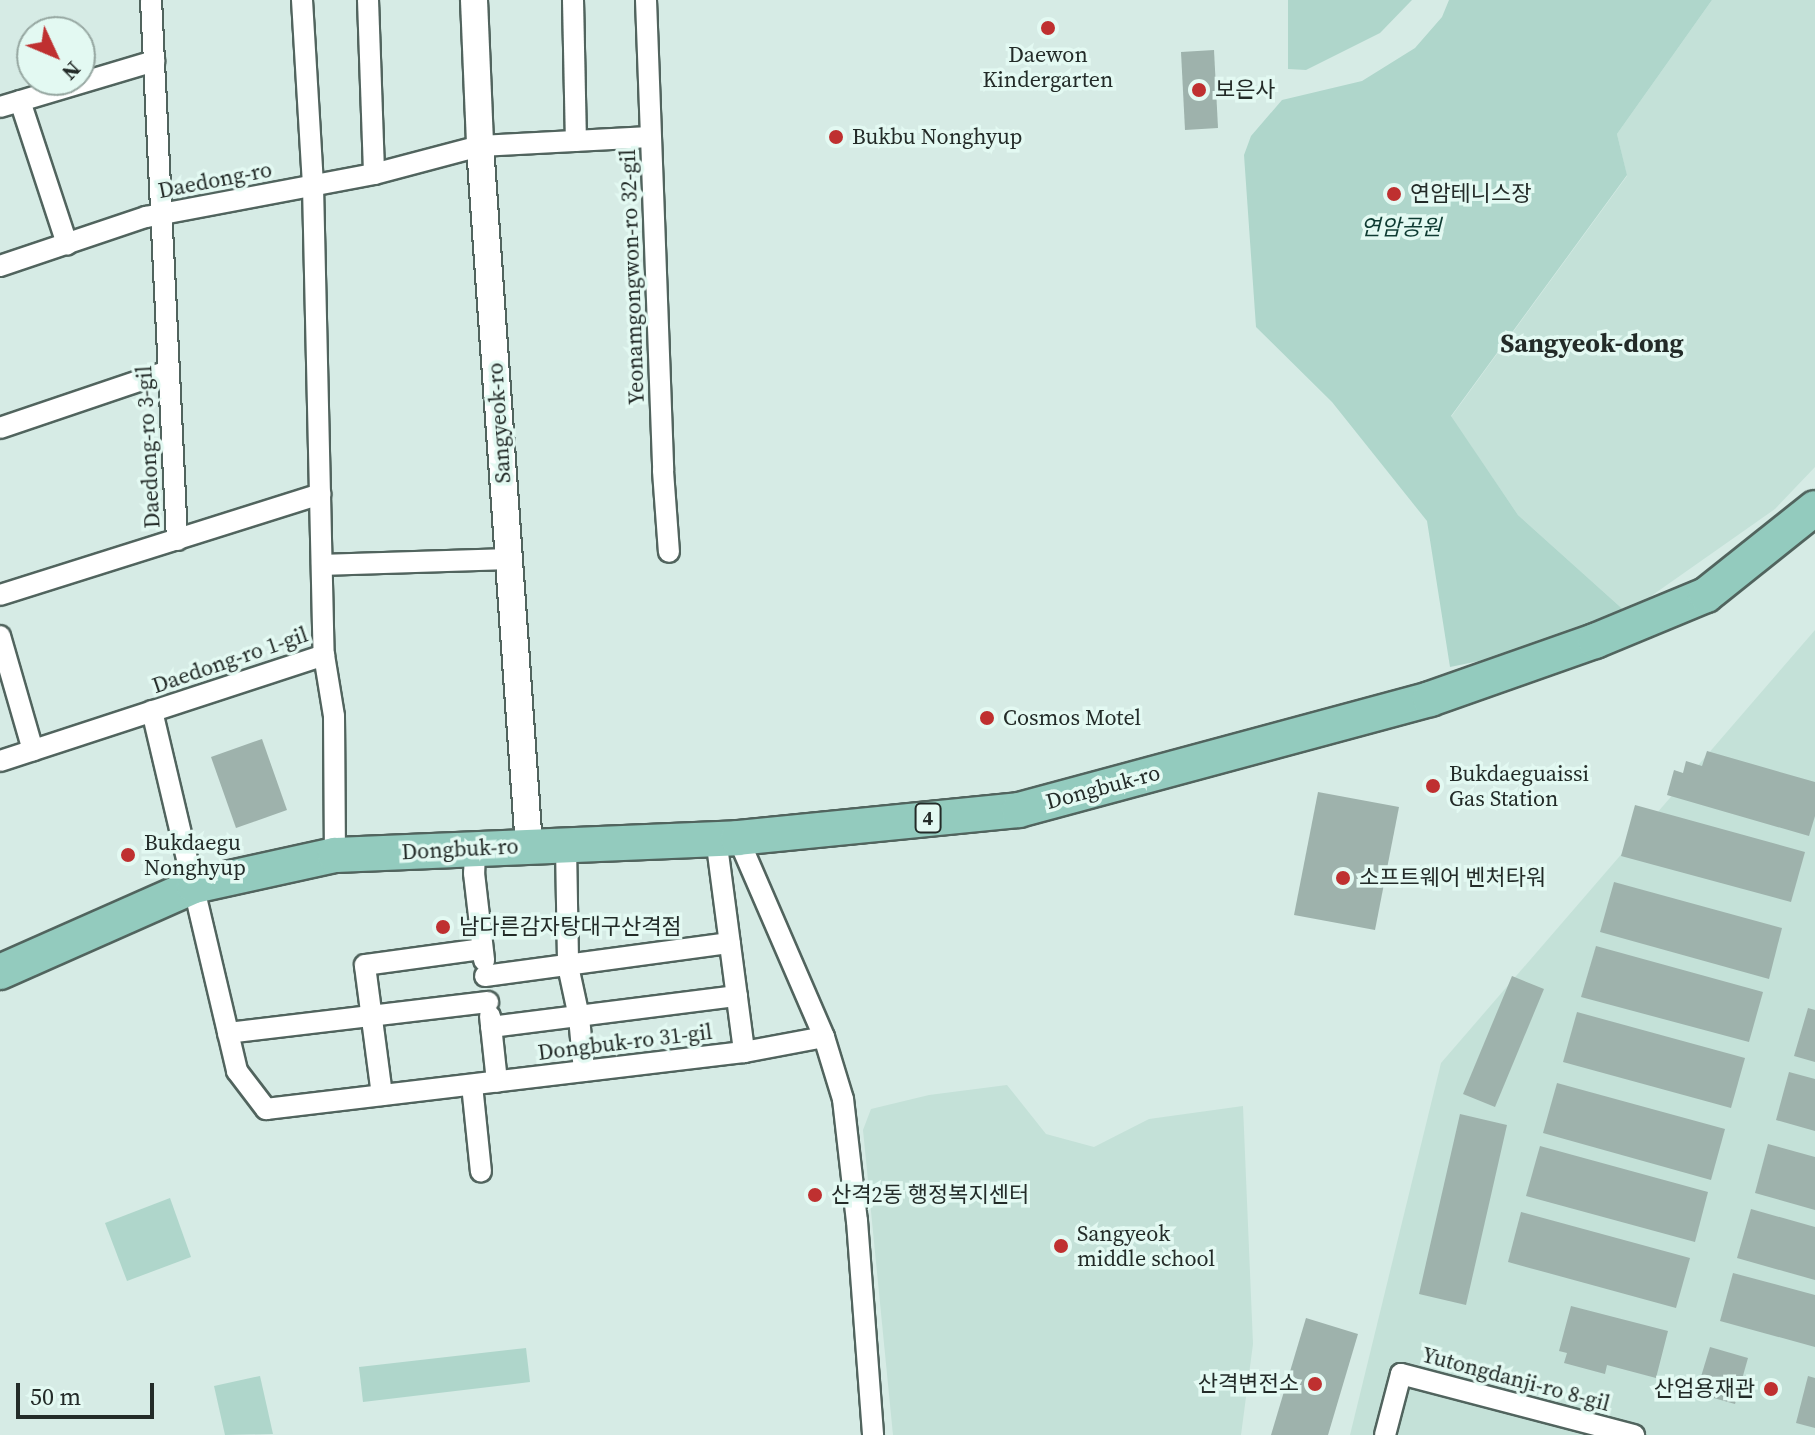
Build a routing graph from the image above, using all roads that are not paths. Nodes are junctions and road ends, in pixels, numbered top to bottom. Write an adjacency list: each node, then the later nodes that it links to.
1 (151, 0): 7 (street, Daedong-ro 3-gil)
2 (302, 0): 14 (street, Daedong-ro 1-gil)
3 (368, 0): 13 (street)
4 (474, 0): 12 (street, Sangyeok-ro)
5 (573, 0): 11 (street)
6 (646, 0): 10 (street, Yeonamgongwon-ro 32-gil)
7 (154, 61): 8 (street); 15 (street, Daedong-ro 3-gil)
8 (20, 101): 9 (street); 16 (street)
9 (0, 107)
10 (650, 137): 11 (street, Daedong-ro); 23 (street, Yeonamgongwon-ro 32-gil)
11 (576, 141): 12 (street, Daedong-ro)
12 (480, 146): 13 (street, Daedong-ro); 24 (street, Sangyeok-ro)
13 (374, 174): 14 (street, Daedong-ro)
14 (313, 186): 15 (street, Daedong-ro); 20 (street, Daedong-ro 1-gil)
15 (160, 214): 16 (street, Daedong-ro); 18 (street, Daedong-ro 3-gil)
16 (67, 244): 17 (street, Daedong-ro)
17 (0, 266)
18 (168, 371): 19 (street); 22 (street, Daedong-ro 3-gil)
19 (0, 428)
20 (320, 494): 22 (street); 25 (street, Daedong-ro 1-gil)
21 (1815, 508): 32 (main road, Dongbuk-ro / 4)
22 (177, 540): 26 (street, Daedong-ro 3-gil)
23 (669, 552)
24 (508, 559): 25 (street); 33 (street, Sangyeok-ro)
25 (322, 565): 28 (street, Daedong-ro 1-gil)
26 (0, 595)
27 (0, 636): 30 (street)
28 (324, 655): 29 (street, Daedong-ro 1-gil); 36 (street)
29 (152, 711): 30 (street, Daedong-ro 1-gil); 37 (street)
30 (33, 750): 31 (street, Daedong-ro 1-gil)
31 (0, 761)
32 (727, 838): 34 (main road, Dongbuk-ro / 4); 38 (street); 49 (street)
33 (529, 846): 34 (main road, Dongbuk-ro / 4); 35 (main road, Dongbuk-ro / 4)
34 (566, 846): 40 (street)
35 (475, 849): 36 (main road, Dongbuk-ro / 4); 39 (street)
36 (335, 855): 37 (main road, Dongbuk-ro / 4)
37 (194, 886): 41 (main road, Dongbuk-ro / 4); 48 (street, Dongbuk-ro 31-gil)
38 (730, 943): 40 (street); 43 (street)
39 (482, 949): 42 (street); 45 (street)
40 (568, 966): 42 (street); 46 (street)
41 (0, 972)
42 (485, 976): 44 (street)
43 (737, 996): 46 (street); 50 (street)
44 (488, 1002): 45 (street); 47 (street)
45 (370, 1016): 48 (street); 54 (street)
46 (579, 1017): 47 (street); 51 (street)
47 (491, 1027): 52 (street)
48 (228, 1033): 54 (street, Dongbuk-ro 31-gil)
49 (824, 1037): 50 (street, Dongbuk-ro 31-gil); 56 (street)
50 (744, 1052): 51 (street, Dongbuk-ro 31-gil)
51 (584, 1071): 52 (street, Dongbuk-ro 31-gil)
52 (497, 1082): 53 (street, Dongbuk-ro 31-gil)
53 (472, 1085): 54 (street, Dongbuk-ro 31-gil); 55 (street)
54 (382, 1095)
55 (481, 1172)
56 (873, 1435)
57 (1385, 1435): 58 (street, Yutongdanji-ro 8-gil)
58 (1634, 1435)

